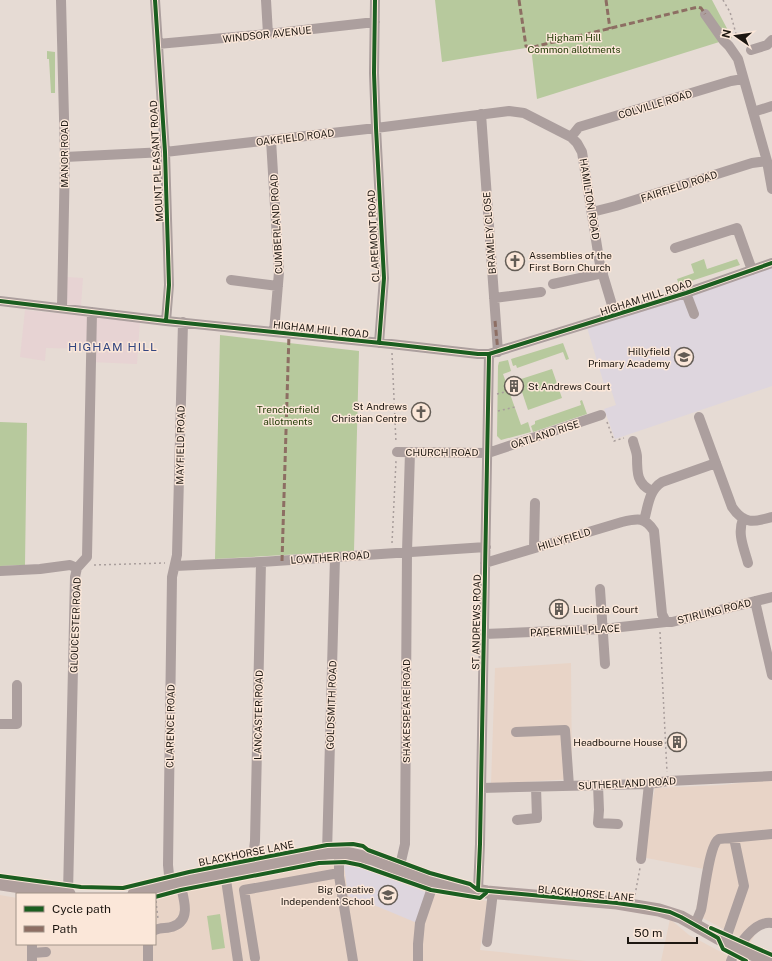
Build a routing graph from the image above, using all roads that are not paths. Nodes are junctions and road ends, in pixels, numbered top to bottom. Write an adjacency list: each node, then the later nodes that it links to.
1 (61, 0): 20 (street, MANOR ROAD)
2 (155, 0): 9 (street, MOUNT PLEASANT ROAD)
3 (266, 0): 7 (street)
4 (375, 0): 6 (street, CLAREMONT ROAD)
5 (705, 14): 11 (street)
6 (375, 22): 7 (street, WINDSOR AVENUE); 16 (street, CLAREMONT ROAD)
7 (268, 34): 9 (street, WINDSOR AVENUE)
8 (772, 40): 10 (street)
9 (158, 44): 19 (street, MOUNT PLEASANT ROAD)
10 (752, 50)
11 (743, 79): 13 (street); 17 (street, COLVILLE ROAD)
12 (772, 106): 13 (street)
13 (753, 112): 21 (street)
14 (524, 113): 15 (street, OAKFIELD ROAD); 17 (street, HAMILTON ROAD)
15 (481, 114): 16 (street, OAKFIELD ROAD); 33 (street, BRAMLEY CLOSE)
16 (376, 128): 18 (street, OAKFIELD ROAD); 42 (street, CLAREMONT ROAD)
17 (571, 137): 23 (street, HAMILTON ROAD)
18 (271, 140): 19 (street, OAKFIELD ROAD); 30 (street, CUMBERLAND ROAD)
19 (166, 152): 20 (street, OAKFIELD ROAD); 39 (street, MOUNT PLEASANT ROAD)
20 (65, 157): 35 (street, MANOR ROAD)
21 (766, 161): 22 (street); 23 (street, FAIRFIELD ROAD)
22 (772, 188)
23 (592, 212): 27 (street, HAMILTON ROAD)
24 (676, 248): 26 (street)
25 (772, 263): 26 (street, HIGHAM HILL ROAD)
26 (752, 270): 32 (street, HIGHAM HILL ROAD)
27 (603, 273): 29 (street); 38 (street, HAMILTON ROAD)
28 (231, 280): 30 (street)
29 (553, 284)
30 (278, 286): 41 (street, CUMBERLAND ROAD)
31 (541, 292): 33 (street)
32 (686, 293): 37 (street); 38 (street, HIGHAM HILL ROAD)
33 (494, 298): 43 (street, BRAMLEY CLOSE)
34 (0, 301): 35 (street, HIGHAM HILL ROAD)
35 (62, 308): 36 (street, HIGHAM HILL ROAD)
36 (92, 312): 39 (street, HIGHAM HILL ROAD); 64 (street, GLOUCESTER ROAD)
37 (694, 314)
38 (615, 316): 43 (street, HIGHAM HILL ROAD)
39 (166, 321): 40 (street, HIGHAM HILL ROAD)
40 (183, 322): 41 (street, HIGHAM HILL ROAD); 63 (street, MAYFIELD ROAD)
41 (274, 332): 42 (street, HIGHAM HILL ROAD)
42 (379, 343): 43 (street, HIGHAM HILL ROAD)
43 (493, 353): 49 (street, ST ANDREWS ROAD)
44 (601, 415): 49 (street, OATLAND RISE)
45 (699, 417): 50 (street)
46 (633, 441): 51 (street)
47 (397, 452): 48 (street, CHURCH ROAD)
48 (410, 452): 49 (street, CHURCH ROAD); 58 (street, SHAKESPEARE ROAD)
49 (488, 452): 56 (street, ST ANDREWS ROAD)
50 (716, 463): 51 (street); 54 (street)
51 (652, 491): 55 (street)
52 (535, 503): 57 (street)
53 (772, 517): 54 (street)
54 (743, 519): 62 (street)
55 (644, 520): 57 (street, HILLYFIELD); 69 (street, STIRLING ROAD)
56 (486, 547): 58 (street, LOWTHER ROAD); 61 (street, ST ANDREWS ROAD)
57 (534, 548): 61 (street, HILLYFIELD)
58 (407, 552): 59 (street, LOWTHER ROAD); 90 (street, SHAKESPEARE ROAD)
59 (335, 557): 60 (street, LOWTHER ROAD); 87 (street, GOLDSMITH ROAD)
60 (261, 562): 63 (street, LOWTHER ROAD); 89 (street, LANCASTER ROAD)
61 (485, 563): 71 (street, ST ANDREWS ROAD)
62 (748, 563)
63 (175, 564): 95 (street, CLARENCE ROAD)
64 (81, 565): 65 (street); 97 (street, GLOUCESTER ROAD)
65 (0, 571)
66 (600, 589): 70 (street)
67 (772, 597): 68 (street, STIRLING ROAD)
68 (755, 601): 69 (street, STIRLING ROAD); 73 (street)
69 (666, 622): 70 (street, PAPERMILL PLACE)
70 (603, 629): 71 (street, PAPERMILL PLACE); 72 (street)
71 (484, 634): 82 (street, ST ANDREWS ROAD)
72 (605, 664)
73 (772, 675)
74 (17, 685): 75 (street)
75 (0, 724)
76 (516, 732): 80 (street)
77 (772, 776): 78 (street, SUTHERLAND ROAD)
78 (650, 784): 79 (street, SUTHERLAND ROAD); 88 (street)
79 (598, 785): 80 (street, SUTHERLAND ROAD); 84 (street)
80 (569, 786): 81 (street, SUTHERLAND ROAD)
81 (536, 787): 82 (street, SUTHERLAND ROAD); 83 (street)
82 (481, 788): 96 (street, ST ANDREWS ROAD)
83 (517, 820)
84 (618, 824)
85 (772, 834): 86 (street)
86 (734, 838): 102 (street); 104 (street)
87 (333, 852): 89 (main road, BLACKHORSE LANE); 90 (main road, BLACKHORSE LANE); 92 (street, GOLDSMITH ROAD)
88 (641, 859)
89 (252, 867): 91 (main road, BLACKHORSE LANE)
90 (400, 870): 93 (main road, BLACKHORSE LANE)
91 (225, 873): 95 (main road, BLACKHORSE LANE); 112 (street)
92 (339, 873): 110 (street); 113 (street, GOLDSMITH ROAD)
93 (434, 882): 96 (main road, BLACKHORSE LANE); 114 (street)
94 (0, 884): 98 (main road)
95 (175, 884): 100 (main road, BLACKHORSE LANE); 103 (street, CLARENCE ROAD)
96 (478, 890): 99 (main road, BLACKHORSE LANE)
97 (69, 891): 98 (main road)
98 (32, 892)
99 (493, 892): 102 (main road, BLACKHORSE LANE); 105 (street)
100 (138, 893)
101 (772, 923): 107 (street)
102 (695, 924): 104 (main road, BLACKHORSE LANE)
103 (156, 930)
104 (726, 941): 107 (main road, BLACKHORSE LANE)
105 (487, 942)
106 (148, 945): 111 (street)
107 (737, 948): 115 (street); 116 (main road, BLACKHORSE LANE)
108 (46, 952): 109 (street)
109 (32, 953)
110 (255, 958)
111 (148, 961)
112 (238, 961)
113 (353, 961)
114 (418, 961)
115 (731, 961)
116 (767, 961)

